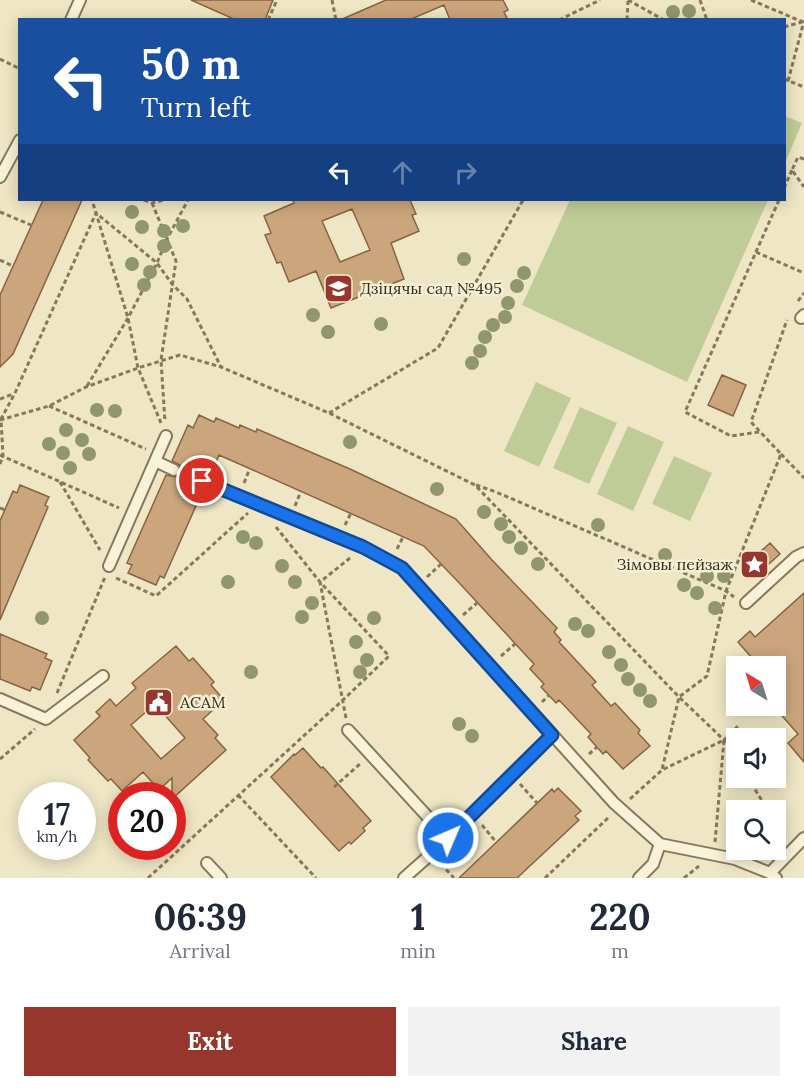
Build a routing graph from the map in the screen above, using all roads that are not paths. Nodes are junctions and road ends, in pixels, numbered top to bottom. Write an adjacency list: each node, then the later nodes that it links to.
1 (80, 0): 2 (lane)
2 (72, 18)
3 (18, 144): 4 (lane)
4 (0, 177)
5 (166, 436): 6 (lane)
6 (157, 458): 7 (lane); 10 (lane)
7 (174, 470)
8 (202, 481): 15 (lane)
9 (804, 553): 11 (lane)
10 (108, 570)
11 (742, 602)
12 (103, 676): 13 (lane)
13 (0, 699)
14 (348, 730): 16 (lane)
15 (552, 735): 16 (lane); 18 (lane)
16 (448, 838): 22 (lane)
17 (804, 838): 20 (lane)
18 (660, 844): 20 (lane); 23 (lane)
19 (207, 863): 21 (lane)
20 (773, 875)
21 (221, 878)
22 (404, 878)
23 (639, 878)

